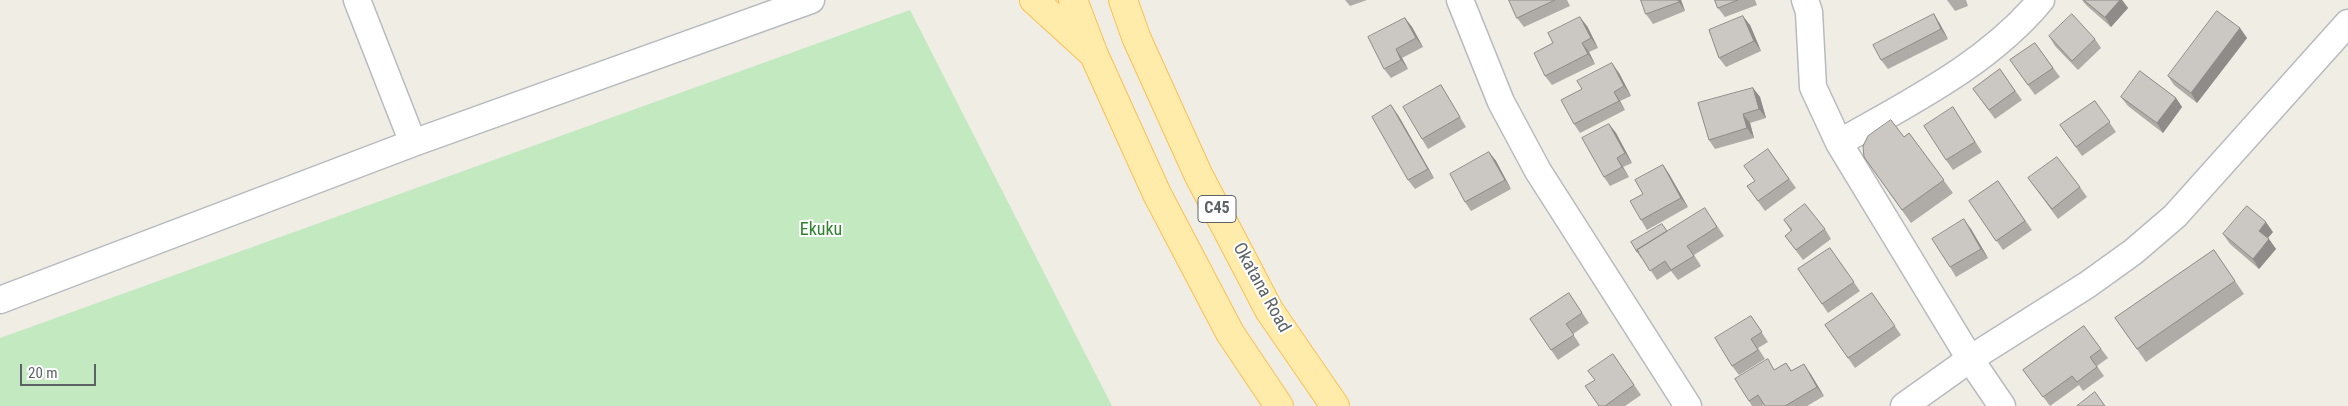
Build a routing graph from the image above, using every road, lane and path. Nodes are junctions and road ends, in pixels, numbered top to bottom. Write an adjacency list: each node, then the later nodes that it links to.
1 (357, 0): 11 (street)
2 (811, 0): 11 (street)
3 (1034, 0): 10 (main road)
4 (1074, 0): 10 (main road, C45)
5 (1123, 0): 16 (main road, Okatana Road / C45)
6 (1460, 0): 17 (street)
7 (1805, 0): 12 (street)
8 (2041, 0): 12 (street)
9 (2348, 23): 14 (street)
10 (1094, 55): 15 (main road, C45)
11 (413, 143): 13 (street)
12 (1839, 143): 14 (street)
13 (0, 300)
14 (1970, 359): 18 (street); 19 (street)
15 (1279, 406)
16 (1335, 406)
17 (1688, 406)
18 (1904, 406)
19 (2002, 406)

